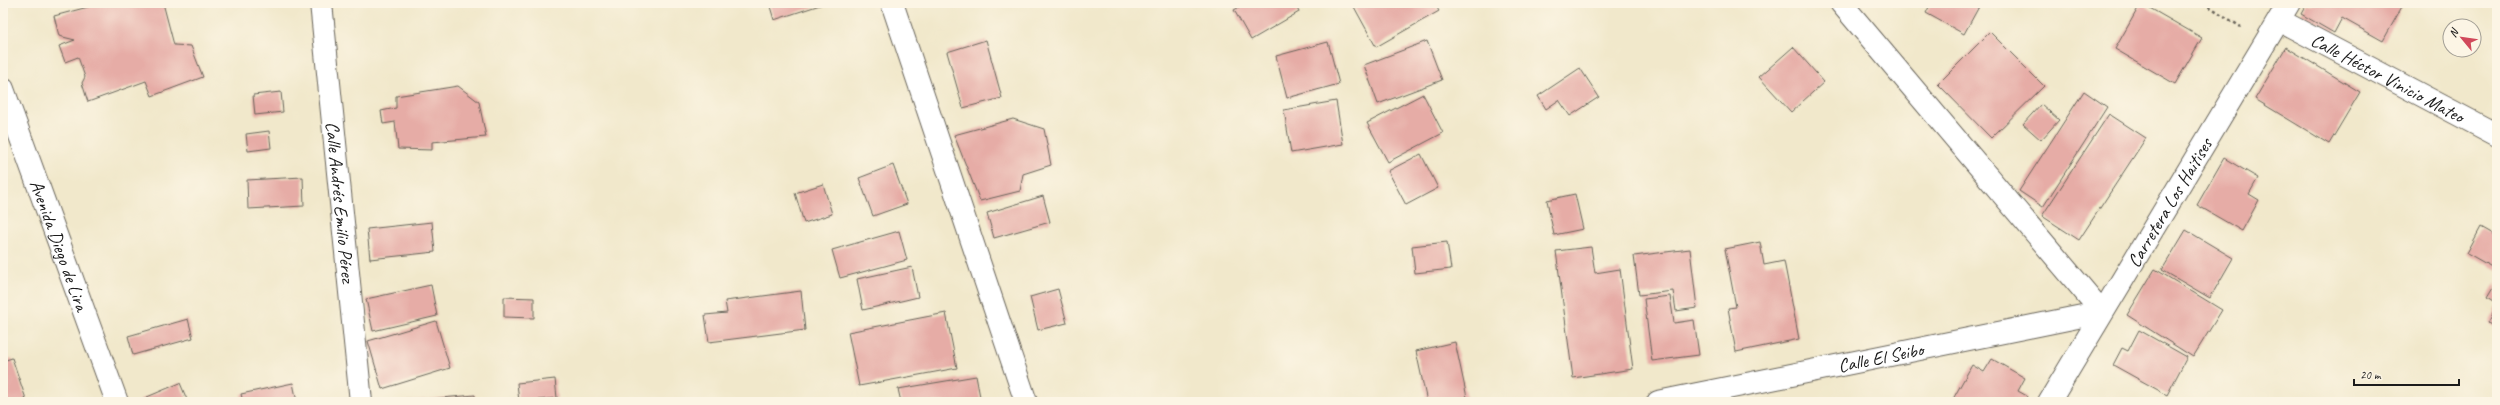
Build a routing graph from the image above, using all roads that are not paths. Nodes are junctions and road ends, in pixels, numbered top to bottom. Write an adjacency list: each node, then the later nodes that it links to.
1 (321, 3): 9 (street, Calle Andrés Emilio Pérez)
2 (892, 3): 10 (street)
3 (1841, 3): 7 (street)
4 (2284, 11): 6 (street, Calle Héctor Vinicio Mateo); 7 (street, Carretera Los Haitises)
5 (3, 89): 8 (street, Avenida Diego de Lira)
6 (2497, 135)
7 (2102, 312): 11 (street, Calle El Seibo); 12 (street, Carretera Los Haitises)
8 (117, 402)
9 (361, 402)
10 (1026, 402)
11 (1658, 402)
12 (2049, 402)

